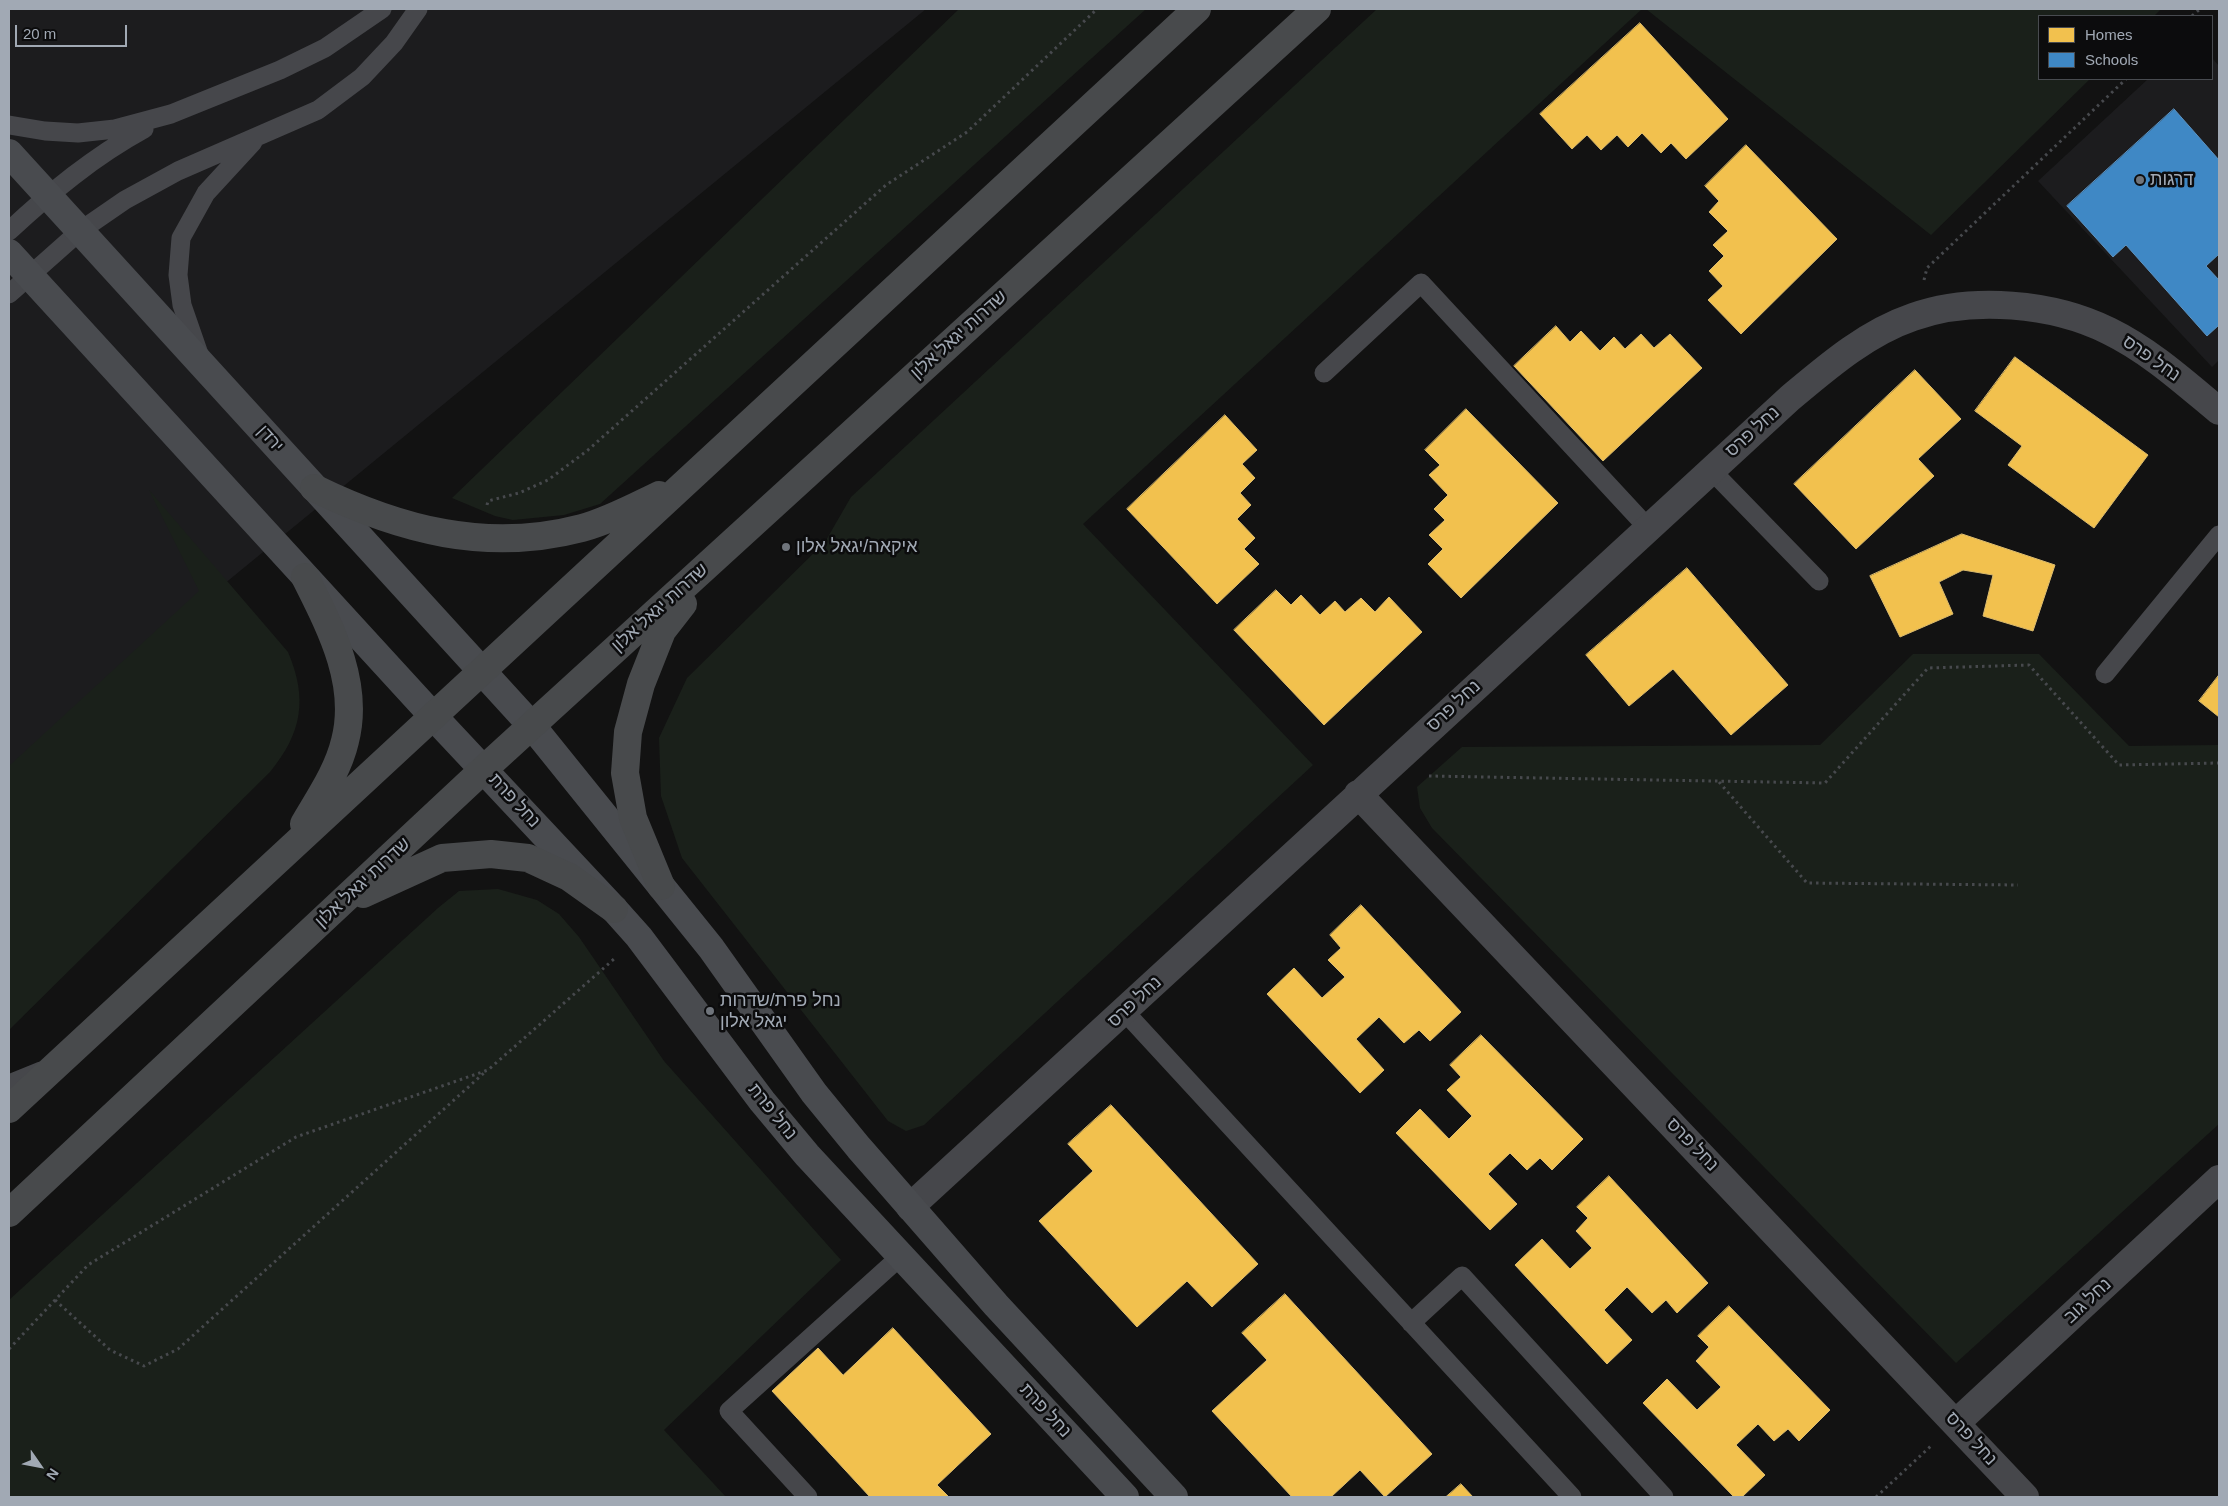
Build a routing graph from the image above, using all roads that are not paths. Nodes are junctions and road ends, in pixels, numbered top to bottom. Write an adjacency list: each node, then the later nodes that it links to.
1 (382, 9): 5 (lane)
2 (418, 9): 7 (lane)
3 (1197, 9): 19 (highway)
4 (1317, 9): 23 (highway, שדרות יגאל אלון)
5 (171, 114): 6 (lane); 9 (lane)
6 (9, 124)
7 (256, 138): 11 (lane); 15 (lane)
8 (9, 152): 9 (street, ירדן)
9 (48, 195): 10 (lane); 11 (street, ירדן)
10 (9, 231)
11 (80, 231): 13 (lane); 15 (street, ירדן)
12 (9, 252): 13 (street)
13 (29, 275): 14 (lane); 24 (street)
14 (9, 294)
15 (202, 365): 20 (street, ירדן)
16 (1324, 373): 21 (lane)
17 (2219, 411): 18 (street, נחל פרס)
18 (1711, 470): 21 (street, נחל פרס); 25 (lane)
19 (683, 484): 20 (highway); 26 (highway)
20 (314, 488): 26 (street, ירדן)
21 (1648, 528): 31 (street, נחל פרס)
22 (2219, 535): 27 (lane)
23 (729, 546): 29 (highway, שדרות יגאל אלון); 33 (highway)
24 (305, 577): 28 (street); 32 (highway)
25 (1818, 581)
26 (482, 671): 28 (highway); 29 (street, ירדן)
27 (2104, 674)
28 (433, 716): 30 (street, נחל פרת); 32 (highway)
29 (532, 726): 30 (highway, שדרות יגאל אלון); 33 (street, נחל פרת)
30 (484, 769): 34 (highway, שדרות יגאל אלון); 35 (street, נחל פרת)
31 (1358, 794): 36 (street, נחל פרס); 45 (street, נחל פרס)
32 (288, 852): 37 (highway)
33 (661, 886): 41 (street, נחל פרת)
34 (337, 907): 35 (highway); 42 (highway, שדרות יגאל אלון)
35 (614, 909): 43 (street, נחל פרת)
36 (1125, 1012): 41 (street, נחל פרס); 44 (lane)
37 (58, 1063): 38 (lane); 39 (highway)
38 (9, 1084)
39 (9, 1109)
40 (2219, 1179): 45 (street, נחל גוב)
41 (910, 1207): 48 (street, נחל פרת)
42 (9, 1213)
43 (901, 1256): 46 (lane); 47 (street, נחל פרת)
44 (1411, 1322): 49 (lane); 50 (lane)
45 (1956, 1423): 51 (street, נחל פרס)
46 (808, 1497)
47 (1125, 1497)
48 (1174, 1497)
49 (1572, 1497)
50 (1664, 1497)
51 (2025, 1497)

